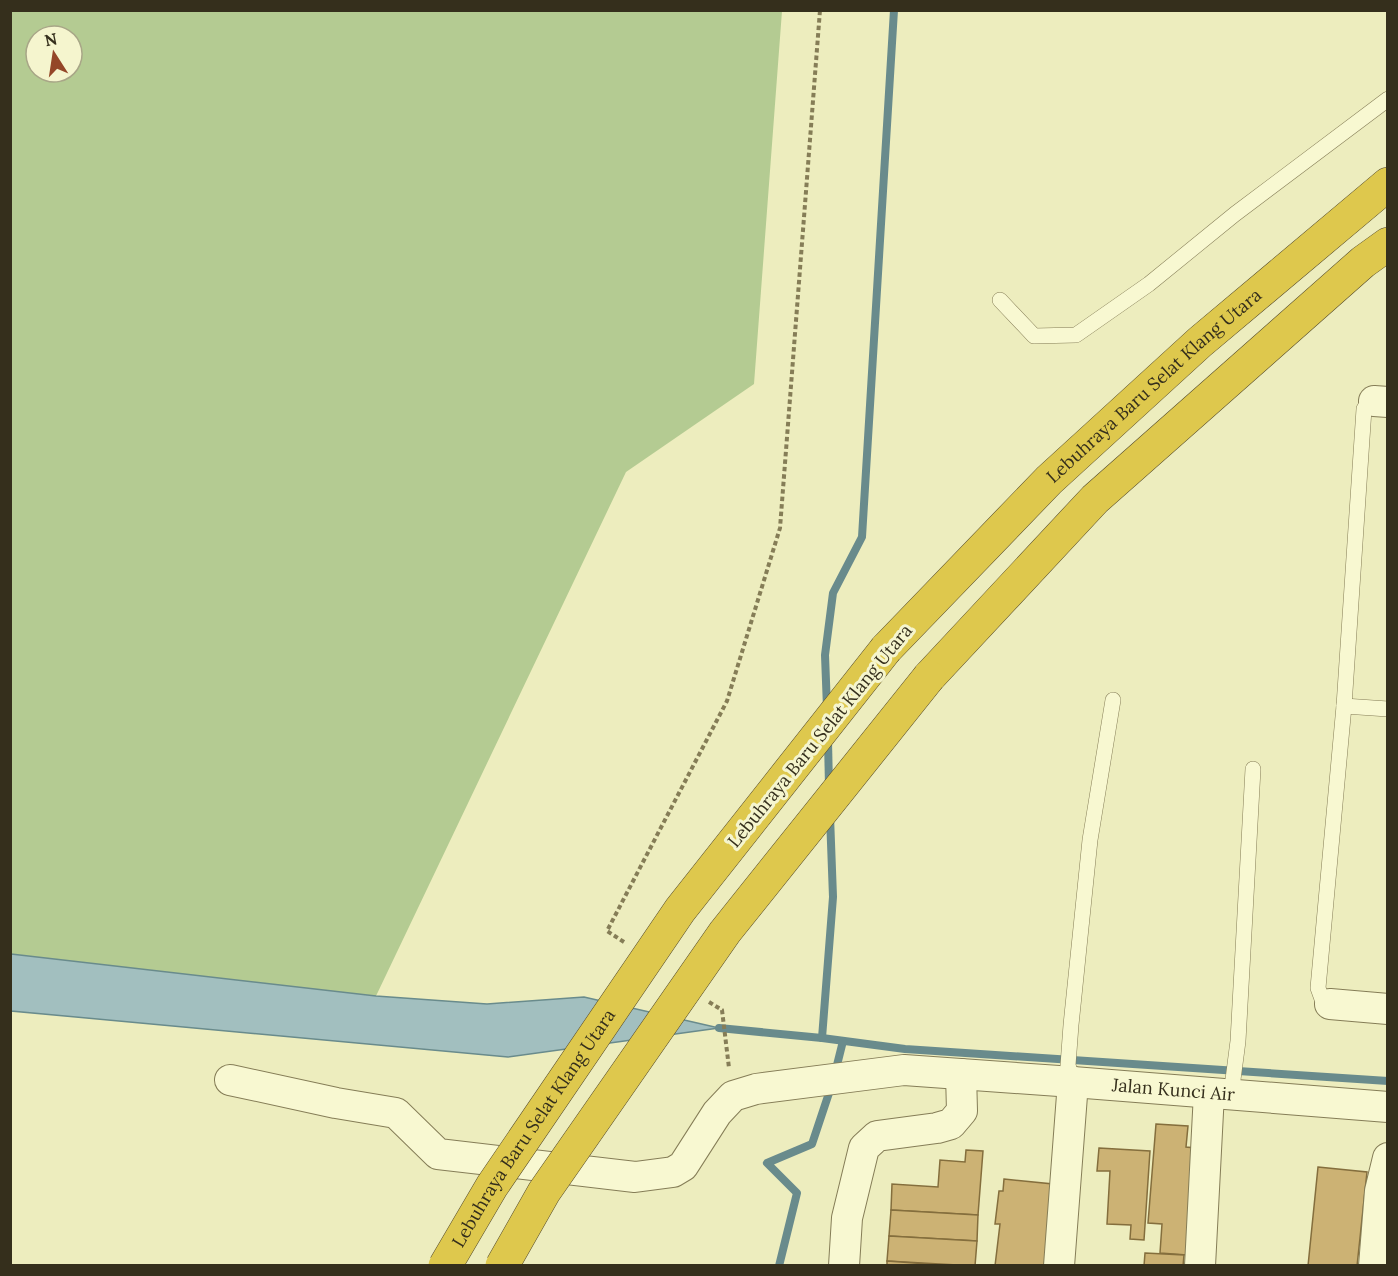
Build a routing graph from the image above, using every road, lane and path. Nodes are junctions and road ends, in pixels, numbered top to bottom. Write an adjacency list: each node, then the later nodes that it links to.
1 (820, 10): 11 (path)
2 (1388, 99): 5 (lane)
3 (1388, 184): 22 (highway, Lebuhraya Baru Selat Klang Utara, bridge)
4 (1388, 244): 23 (highway, bridge)
5 (1000, 300)
6 (1381, 401): 8 (lane)
7 (1113, 700): 17 (lane)
8 (1344, 706): 9 (lane); 13 (lane)
9 (1388, 709)
10 (1252, 768): 19 (lane)
11 (627, 944)
12 (703, 997): 15 (path)
13 (1330, 1004): 14 (street)
14 (1388, 1009)
15 (727, 1054)
16 (961, 1074): 17 (street, Jalan Kunci Air); 18 (street, Jalan Kunci Air); 24 (street)
17 (1070, 1074): 19 (street, Jalan Kunci Air); 25 (street)
18 (230, 1080)
19 (1225, 1089): 20 (street, Jalan Kunci Air); 26 (street)
20 (1388, 1107)
21 (1388, 1158): 27 (street)
22 (445, 1266)
23 (502, 1266)
24 (844, 1266)
25 (1059, 1266)
26 (1200, 1266)
27 (1374, 1266)

